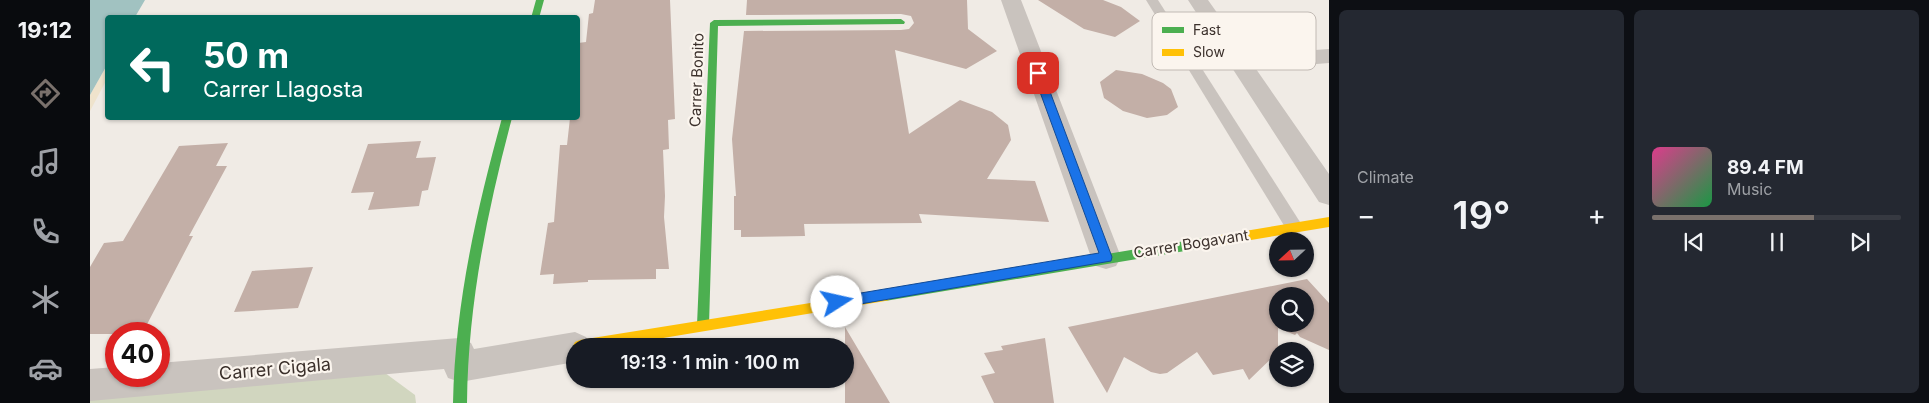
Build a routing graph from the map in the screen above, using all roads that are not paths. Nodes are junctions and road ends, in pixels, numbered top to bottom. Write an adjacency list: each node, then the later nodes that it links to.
1 (540, 0): 7 (street)
2 (1010, 0): 17 (street)
3 (1152, 0): 5 (lane)
4 (1198, 0): 6 (street)
5 (1160, 12)
6 (1206, 12)
7 (536, 15)
8 (901, 22): 18 (street, Carrer Bonito)
9 (1329, 56): 10 (street)
10 (1316, 57)
11 (1196, 70): 16 (lane)
12 (1246, 70): 14 (street)
13 (506, 120): 21 (street)
14 (1329, 195)
15 (1329, 222): 16 (street, Carrer Bogavant)
16 (1294, 227): 17 (street, Carrer Bogavant)
17 (1106, 257): 18 (street, Carrer Bogavant)
18 (703, 325): 19 (street, Carrer Bogavant)
19 (627, 338)
20 (566, 348): 21 (street)
21 (459, 360): 22 (street, Carrer Cigala); 23 (street)
22 (90, 385)
23 (460, 403)

